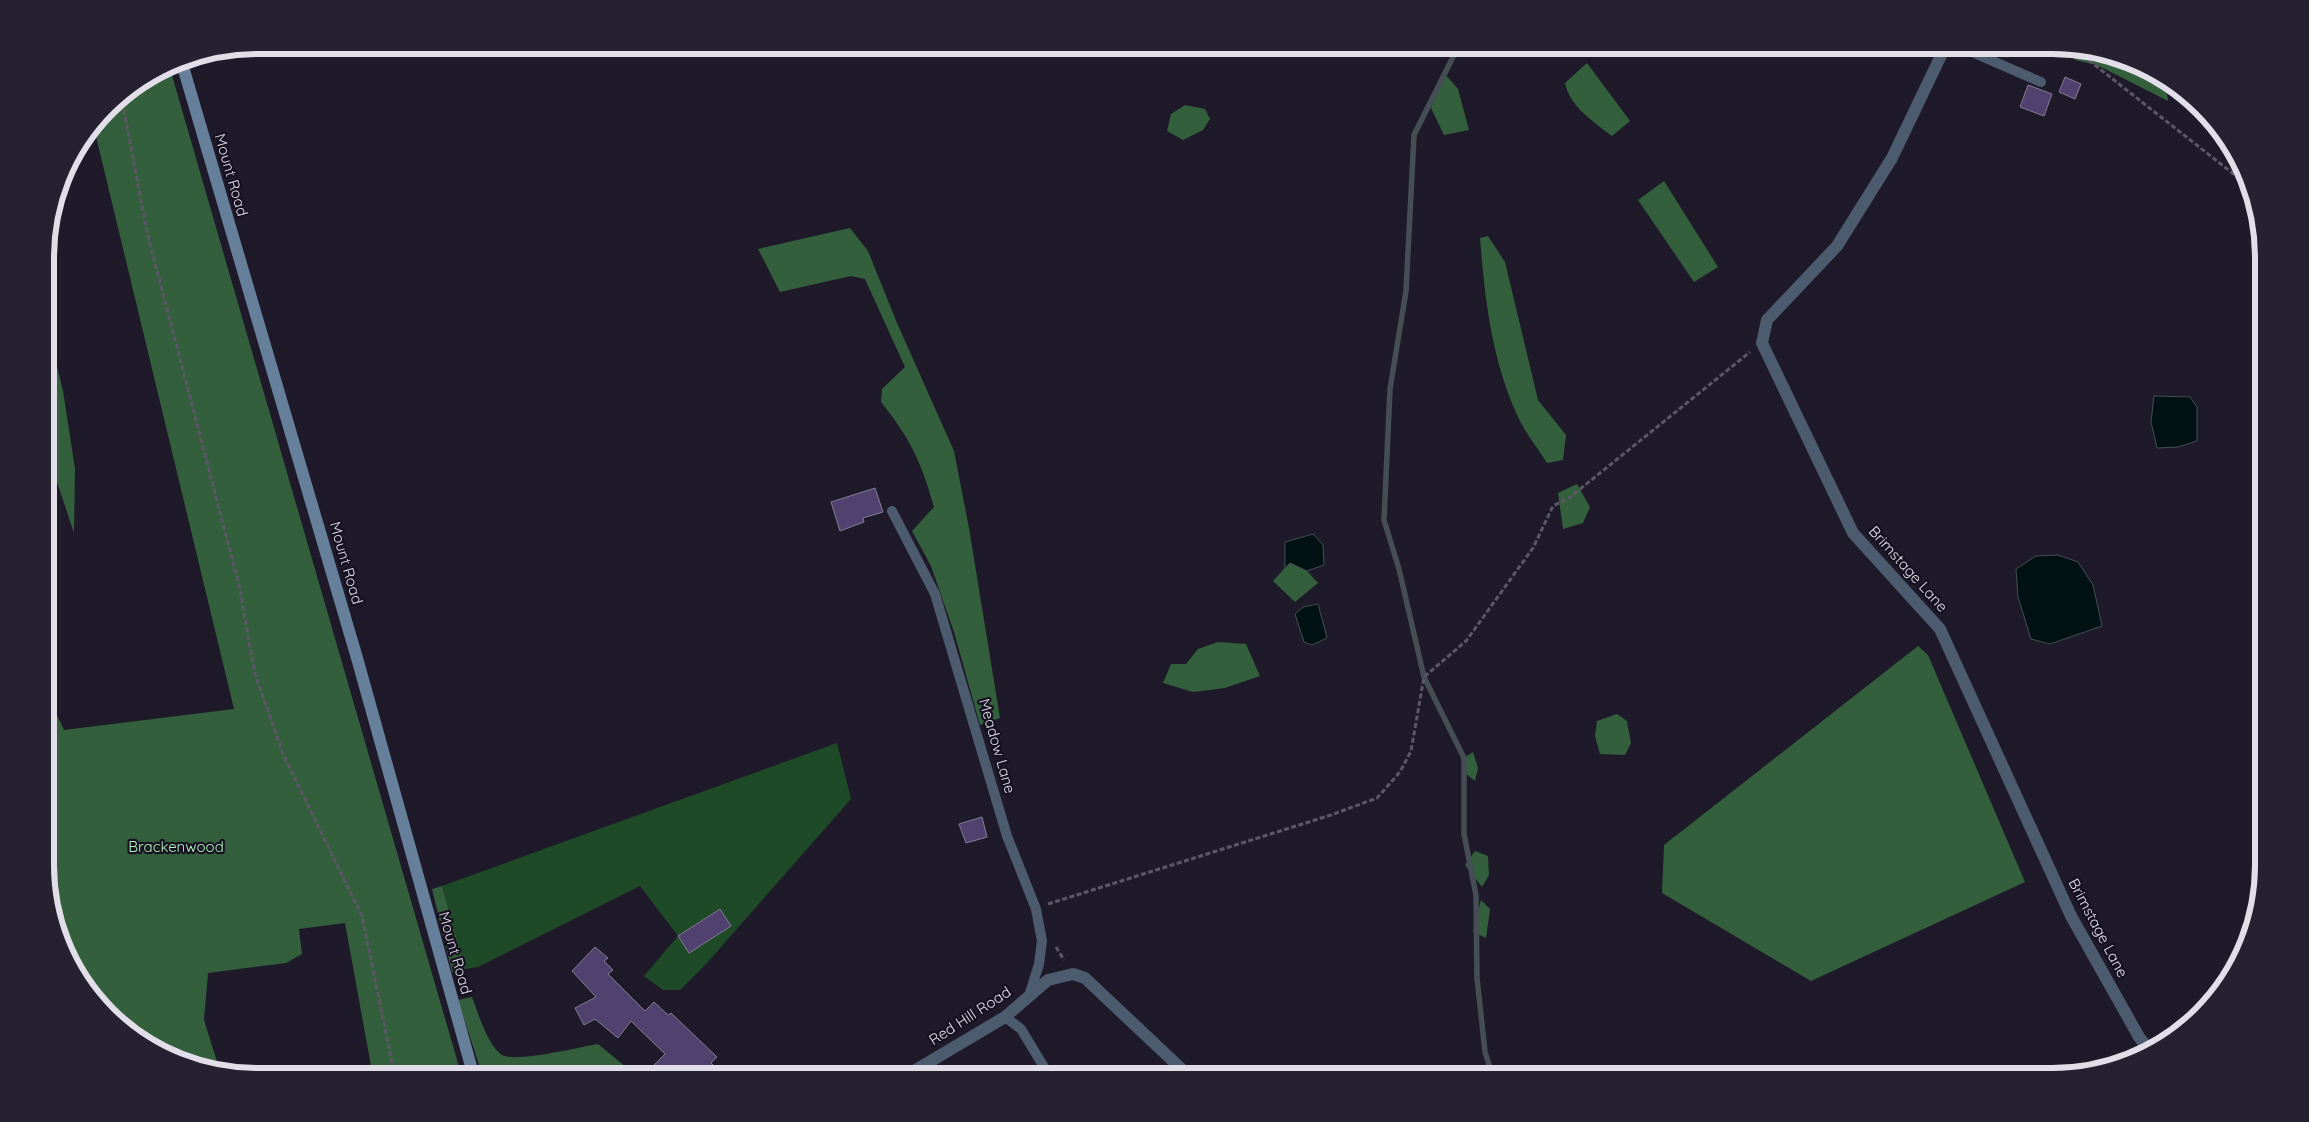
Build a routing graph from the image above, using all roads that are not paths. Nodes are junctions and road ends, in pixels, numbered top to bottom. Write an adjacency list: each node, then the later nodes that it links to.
1 (1942, 54): 8 (street, Brimstage Lane)
2 (1977, 54): 4 (lane)
3 (183, 68): 9 (main road, Mount Road)
4 (2041, 82)
5 (892, 511): 6 (lane, Meadow Lane)
6 (1029, 996): 7 (street, Red Hill Road); 12 (street, Red Hill Road)
7 (1005, 1017): 10 (street, Red Hill Road); 11 (lane)
8 (2145, 1045)
9 (471, 1068)
10 (919, 1068)
11 (1045, 1068)
12 (1180, 1068)

